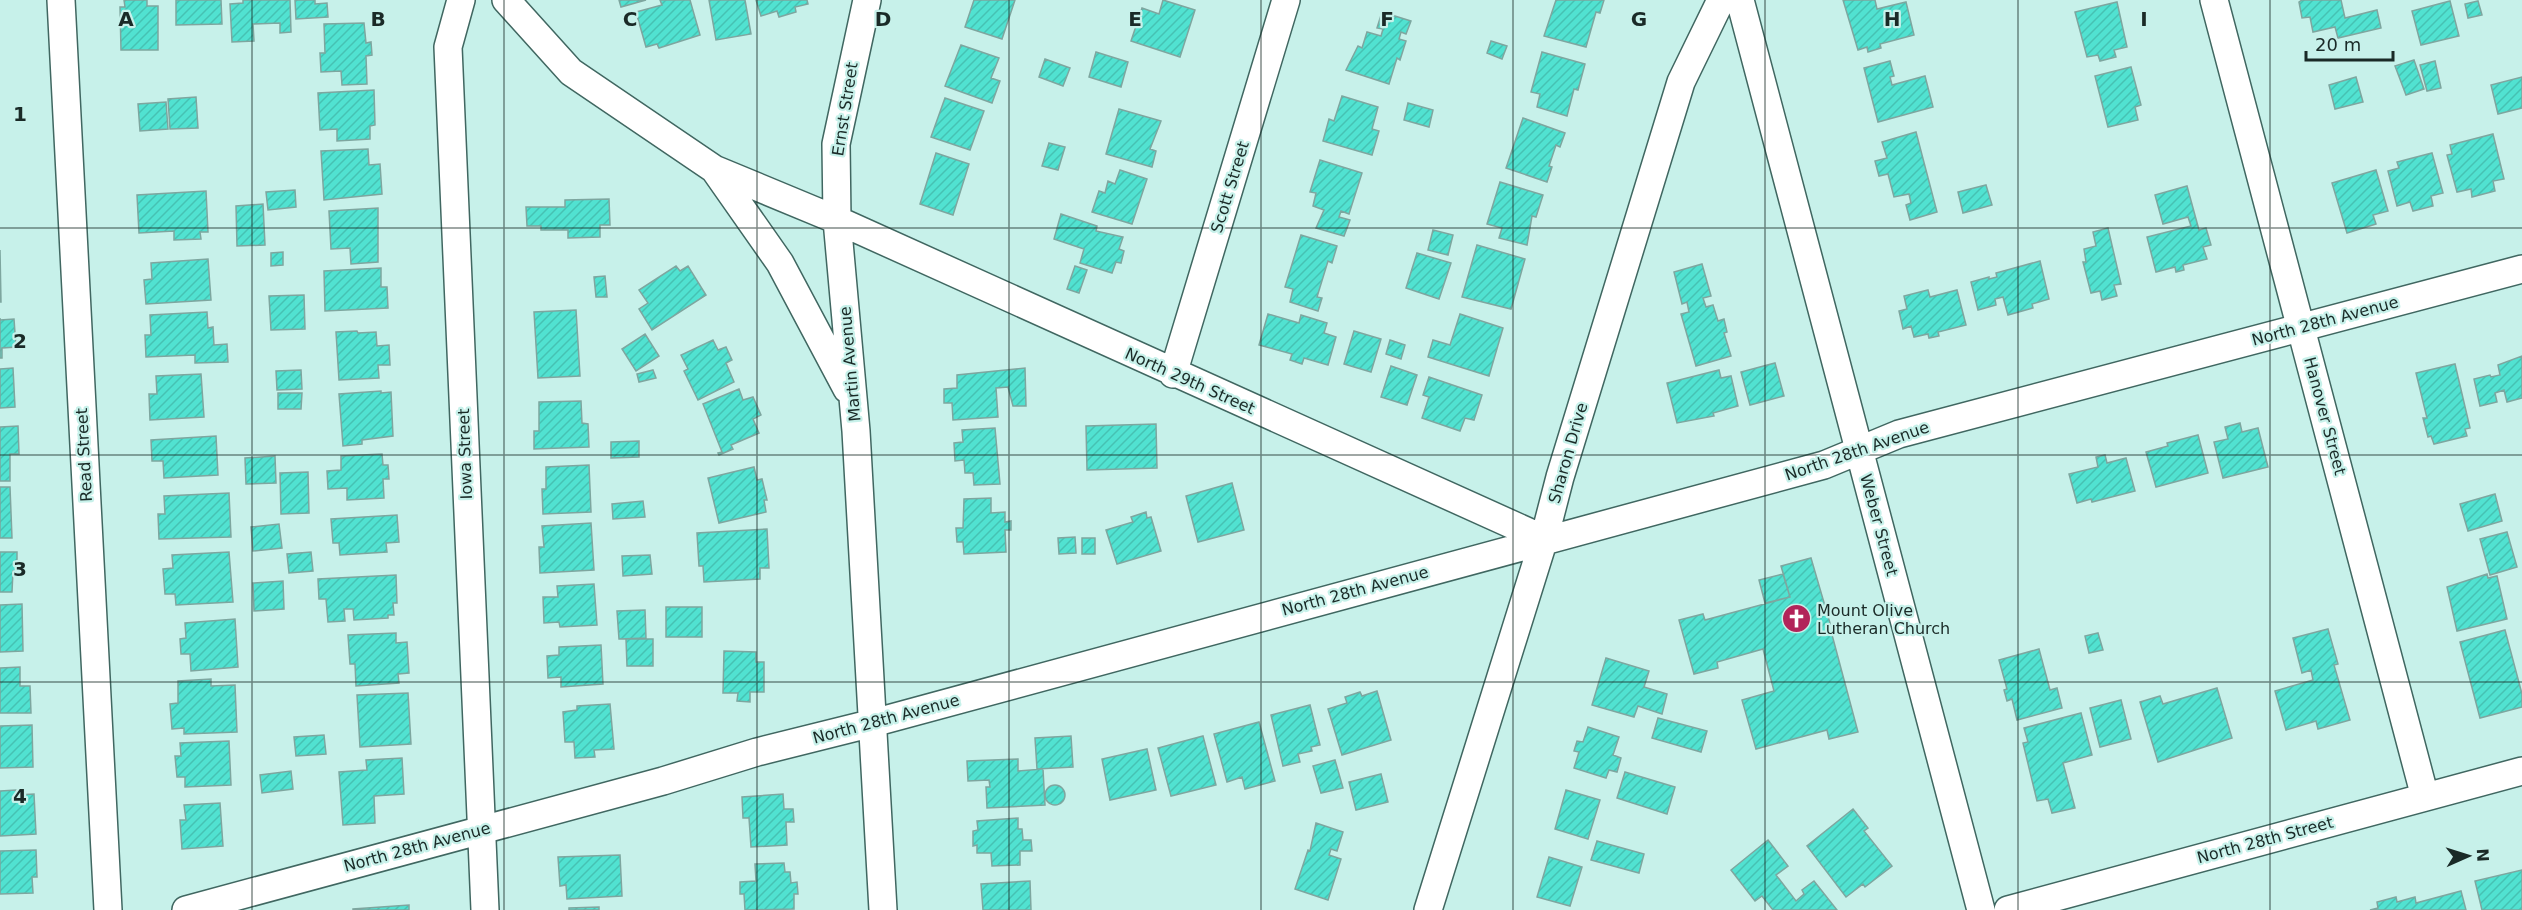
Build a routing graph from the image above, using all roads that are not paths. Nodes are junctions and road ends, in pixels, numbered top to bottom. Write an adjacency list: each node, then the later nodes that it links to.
1 (61, 0): 21 (street, Read Street)
2 (461, 0): 20 (street, Iowa Street)
3 (506, 0): 9 (street)
4 (867, 0): 10 (street, Ernst Street)
5 (1286, 0): 13 (street, Scott Street)
6 (1721, 0): 16 (street, Sharon Drive)
7 (1740, 0): 15 (street, Weber Street)
8 (2214, 0): 12 (street, Hanover Street)
9 (714, 169): 10 (street); 14 (street)
10 (837, 220): 13 (street, North 29th Street); 14 (street, Martin Avenue)
11 (2522, 269): 12 (street, North 28th Avenue)
12 (2301, 327): 15 (street, North 28th Avenue); 19 (street, Hanover Street)
13 (1173, 374): 16 (street, North 29th Street)
14 (853, 401): 17 (street, Martin Avenue)
15 (1859, 450): 16 (street, North 28th Avenue); 26 (street, Weber Street)
16 (1544, 539): 17 (street, North 28th Avenue); 25 (street, Sharon Drive)
17 (873, 723): 20 (street, North 28th Avenue); 24 (street, Martin Avenue)
18 (2522, 771): 19 (street, North 28th Street)
19 (2426, 797): 27 (street, North 28th Street)
20 (481, 830): 22 (street, North 28th Avenue); 23 (street, Iowa Street)
21 (108, 910)
22 (186, 910)
23 (485, 910)
24 (883, 910)
25 (1428, 910)
26 (1981, 910)
27 (2008, 910)

